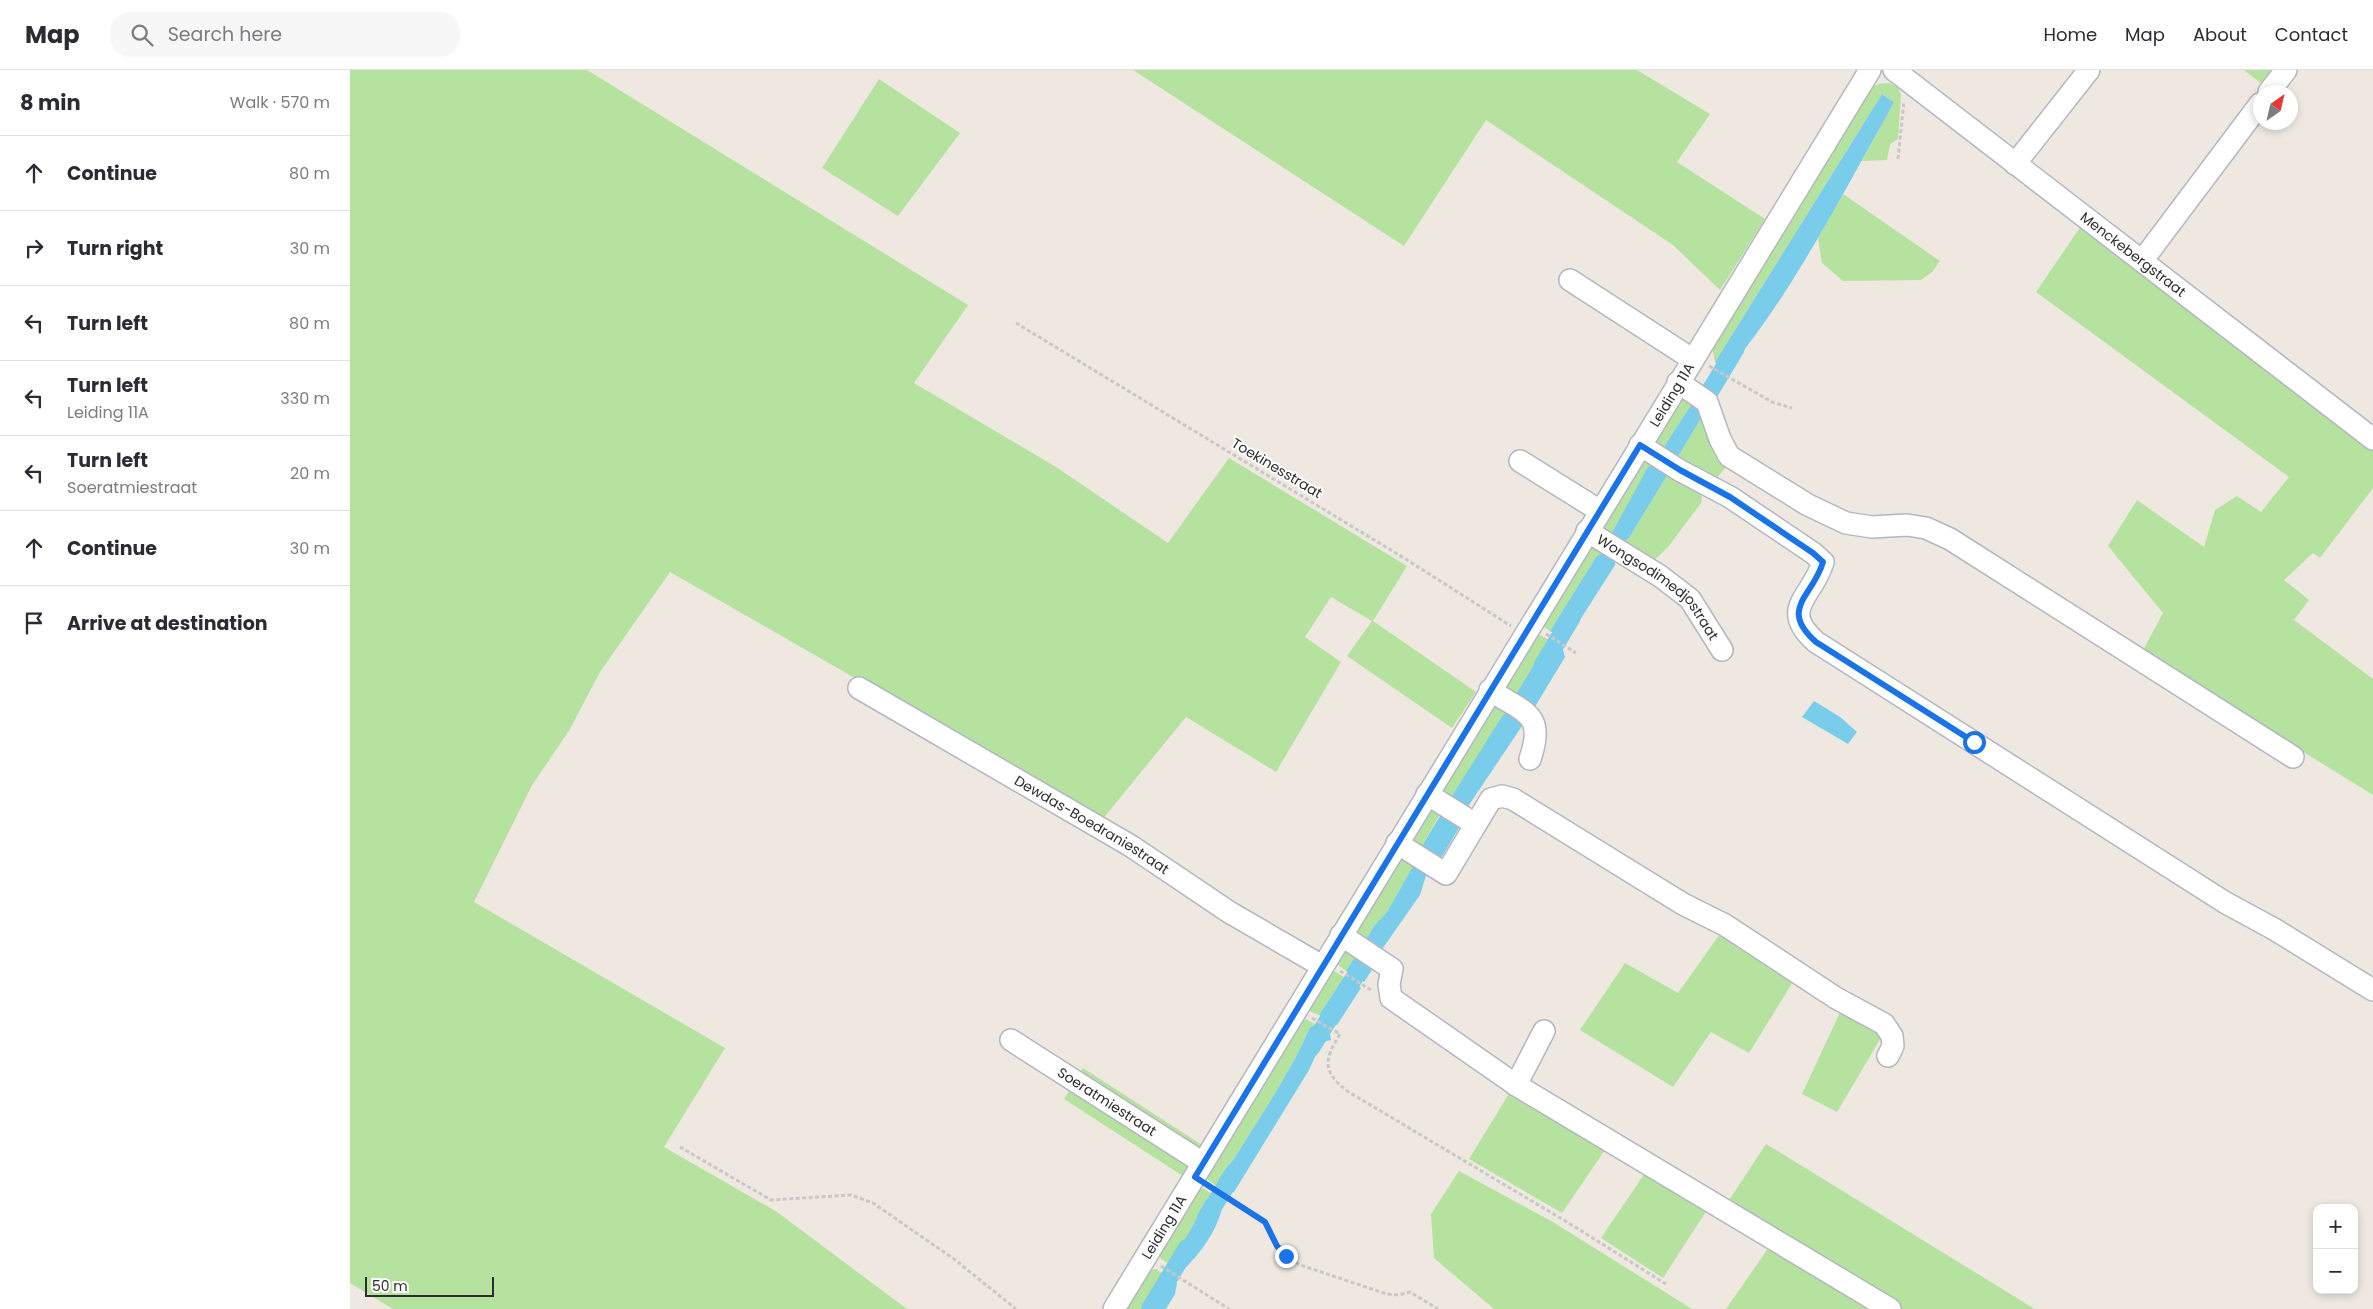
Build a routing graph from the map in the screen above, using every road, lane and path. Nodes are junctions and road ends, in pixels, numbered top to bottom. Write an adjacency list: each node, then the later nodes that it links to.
1 (1870, 70): 13 (street, Leiding 11A)
2 (1894, 70): 6 (street, Menckebergstraat)
3 (2089, 70): 9 (street)
4 (2286, 70): 5 (street)
5 (2274, 85)
6 (1914, 86): 8 (path); 9 (street, Menckebergstraat)
7 (2253, 113): 10 (street)
8 (1898, 159)
9 (2015, 164): 10 (street, Menckebergstraat)
10 (2142, 261): 16 (street, Menckebergstraat)
11 (1570, 280): 13 (street)
12 (1016, 323): 21 (path, Toekinesstraat)
13 (1692, 359): 14 (street, Leiding 11A); 15 (path)
14 (1678, 382): 17 (street, Leiding 11A); 26 (street)
15 (1792, 408)
16 (2373, 439)
17 (1642, 447): 19 (street, Leiding 11A); 33 (street)
18 (1520, 461): 19 (street)
19 (1600, 511): 20 (street, Leiding 11A)
20 (1587, 531): 21 (street, Leiding 11A); 22 (street, Wongsodimedjostraat)
21 (1527, 629): 23 (path, Toekinesstraat); 25 (street, Leiding 11A)
22 (1722, 650)
23 (1576, 653)
24 (859, 688): 32 (street, Dewdas-Boedraniestraat)
25 (1490, 690): 27 (street); 28 (street, Leiding 11A)
26 (2293, 757)
27 (1530, 759)
28 (1431, 797): 29 (street); 30 (street, Leiding 11A)
29 (1468, 819): 30 (street); 38 (street)
30 (1403, 846): 31 (street, Leiding 11A)
31 (1346, 939): 32 (street, Leiding 11A); 39 (street)
32 (1324, 964): 34 (path); 35 (street, Leiding 11A)
33 (2373, 990)
34 (1374, 993)
35 (1296, 1009): 41 (street, Leiding 11A); 43 (path)
36 (1544, 1031): 39 (street)
37 (1011, 1040): 41 (street, Soeratmiestraat)
38 (1888, 1056)
39 (1516, 1084): 48 (street)
40 (680, 1147): 44 (path)
41 (1199, 1170): 42 (street, Leiding 11A); 47 (path)
42 (1145, 1258): 45 (street, Leiding 11A); 46 (path)
43 (1666, 1284)
44 (1016, 1309)
45 (1114, 1309)
46 (1229, 1309)
47 (1438, 1309)
48 (1890, 1309)

